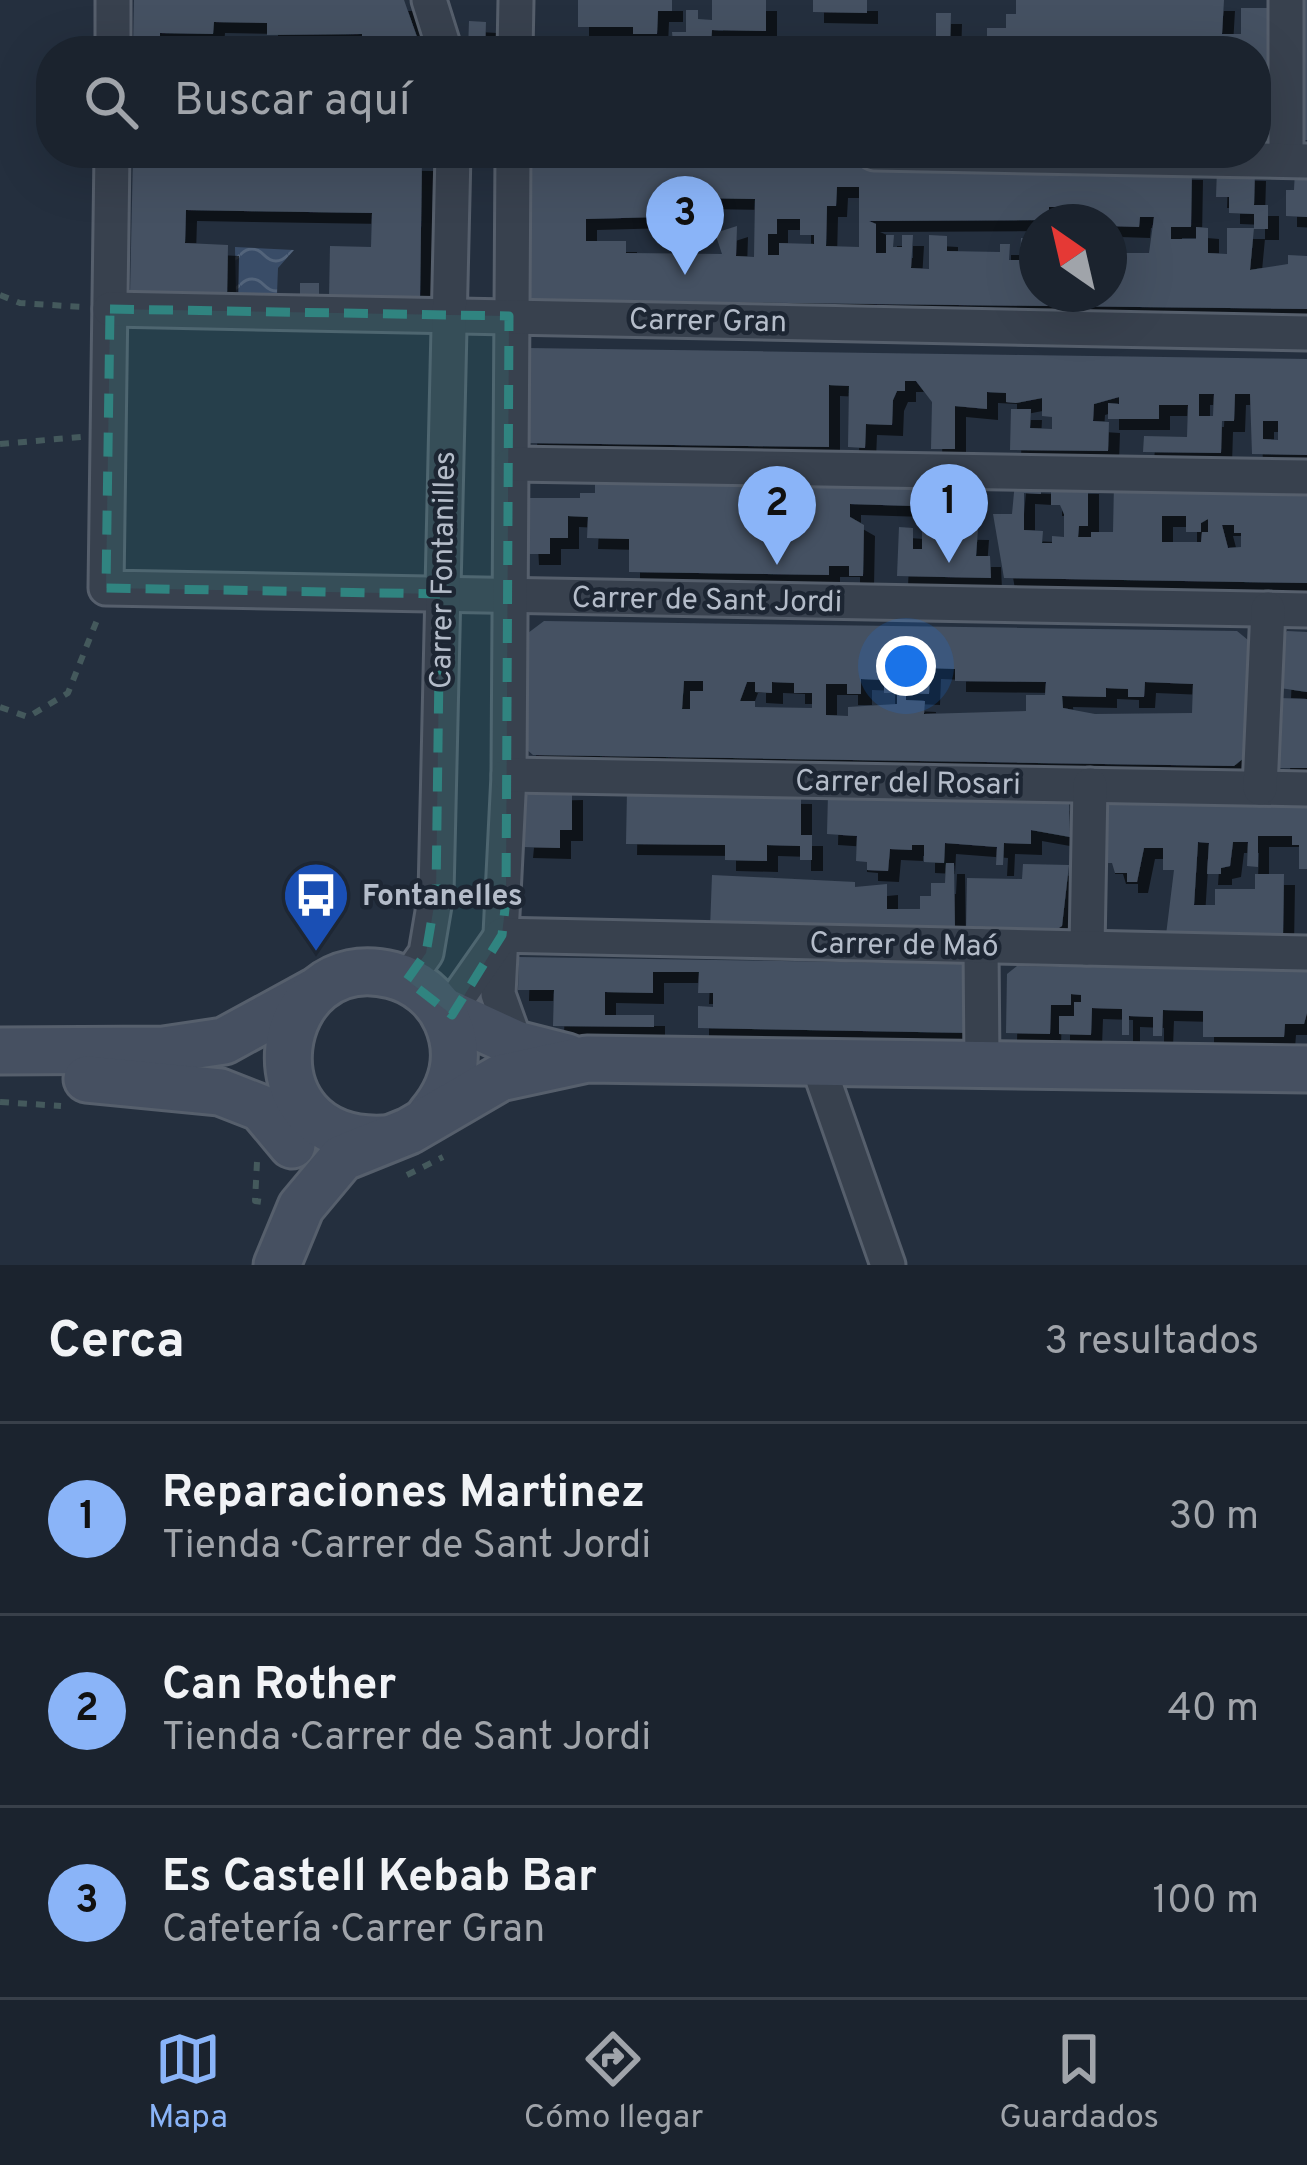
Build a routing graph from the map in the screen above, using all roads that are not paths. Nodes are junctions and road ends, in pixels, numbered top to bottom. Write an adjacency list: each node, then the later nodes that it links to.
1 (113, 0): 5 (street)
2 (429, 0): 6 (street)
3 (516, 0): 7 (street)
4 (1286, 0): 8 (street)
5 (113, 36)
6 (440, 36)
7 (515, 36)
8 (1297, 161)
9 (112, 168): 12 (street)
10 (453, 168): 13 (street, Carrer Fontanilles)
11 (514, 168): 14 (street)
12 (110, 309): 13 (street, Carrer Gran); 18 (street, Carrer de Sant Jordi)
13 (448, 315): 14 (street, Carrer Gran); 18 (street, Carrer Fontanilles)
14 (509, 316): 15 (street, Carrer Gran); 16 (street)
15 (1307, 334)
16 (512, 464): 17 (street); 19 (street)
17 (1307, 478)
18 (440, 594): 19 (street, Carrer de Sant Jordi); 30 (street, Carrer Fontanilles)
19 (512, 595): 20 (street, Carrer de Sant Jordi); 22 (street)
20 (1268, 609): 21 (street, Carrer de Sant Jordi); 24 (street)
21 (1307, 610)
22 (509, 776): 23 (street, Carrer del Rosari); 26 (street)
23 (1090, 785): 24 (street, Carrer del Rosari); 28 (street)
24 (1260, 788): 25 (street, Carrer del Rosari)
25 (1307, 789)
26 (502, 935): 27 (street, Carrer de Maó); 32 (street); 33 (street)
27 (981, 946): 28 (street, Carrer de Maó); 38 (street)
28 (1087, 948): 29 (street, Carrer de Maó)
29 (1307, 953)
30 (407, 980): 31 (main road); 32 (main road)
31 (329, 983): 35 (main road); 41 (main road)
32 (448, 1016): 33 (main road); 42 (main road)
33 (516, 1044): 36 (main road)
34 (0, 1051): 35 (main road)
35 (99, 1052): 41 (main road)
36 (580, 1060): 37 (main road); 42 (main road)
37 (817, 1062): 38 (main road); 46 (street)
38 (982, 1064): 39 (main road)
39 (1307, 1069)
40 (0, 1075): 44 (main road)
41 (296, 1094): 43 (main road); 44 (main road)
42 (430, 1115): 43 (main road)
43 (382, 1139): 45 (main road)
44 (292, 1144): 45 (main road)
45 (276, 1265)
46 (888, 1265)

